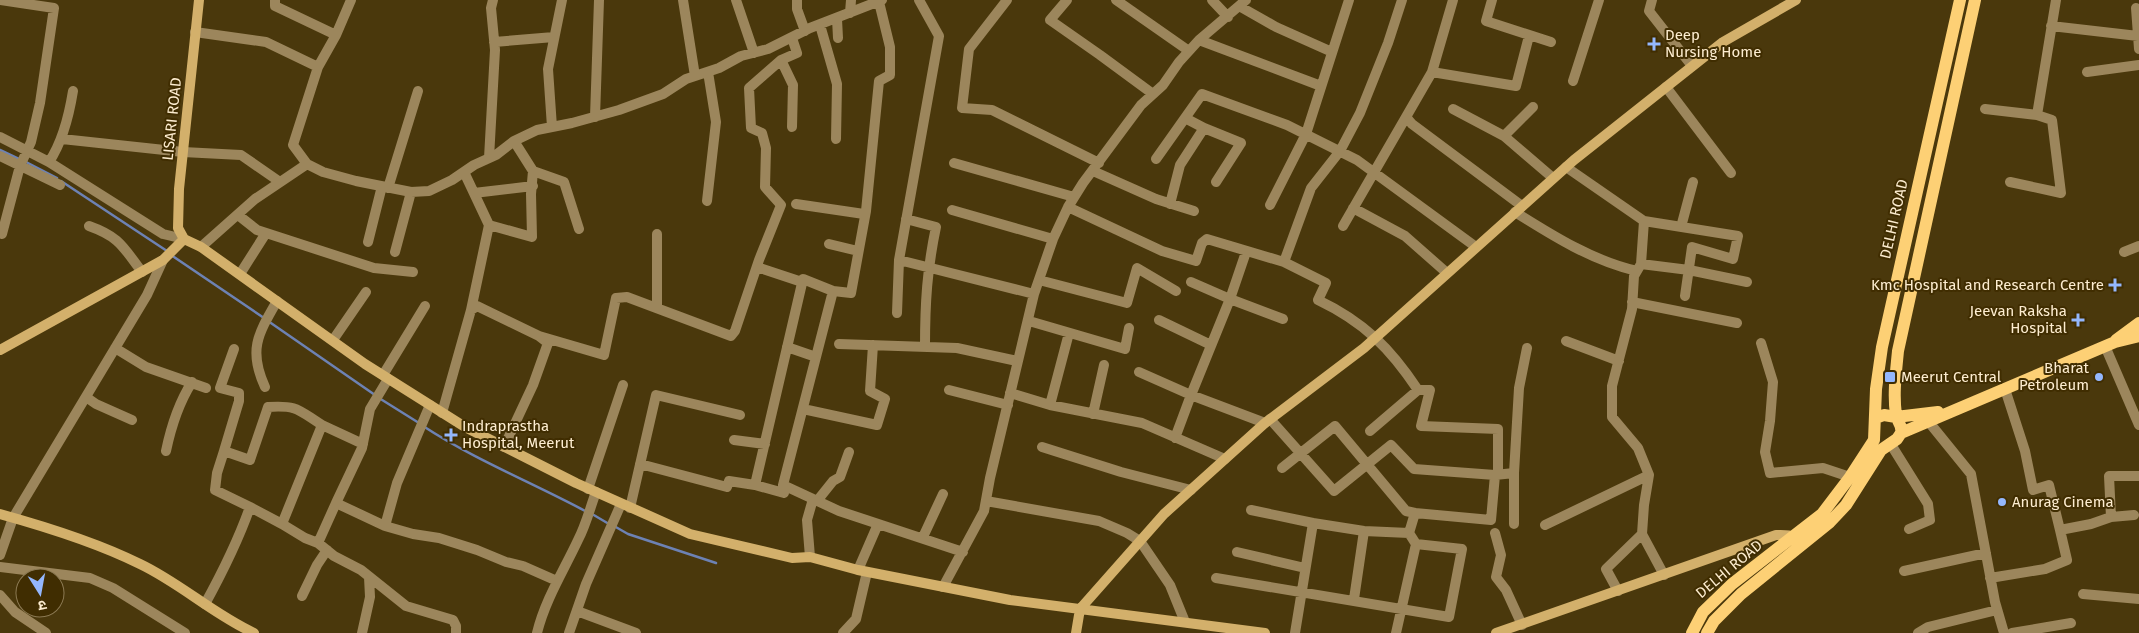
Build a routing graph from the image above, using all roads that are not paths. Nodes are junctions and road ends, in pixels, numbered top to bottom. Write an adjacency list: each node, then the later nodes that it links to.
1 (0, 0): 29 (street)
2 (199, 0): 39 (main road, LISARI ROAD)
3 (275, 0): 40 (street)
4 (351, 0): 40 (street)
5 (493, 0): 47 (street)
6 (562, 0): 43 (street)
7 (599, 0): 71 (street)
8 (683, 0): 60 (street)
9 (736, 0): 52 (street)
10 (796, 0): 38 (street)
11 (851, 0): 31 (street)
12 (919, 0): 121 (street)
13 (1007, 0): 93 (street)
14 (1067, 0): 66 (street)
15 (1116, 0): 50 (street)
16 (1212, 0): 32 (street)
17 (1349, 0): 51 (street)
18 (1401, 0): 84 (street)
19 (1453, 0): 58 (street)
20 (1492, 0): 41 (street)
21 (1599, 0): 61 (street)
22 (1652, 0): 55 (street)
23 (1796, 0): 55 (main road)
24 (1960, 0): 34 (main road, DELHI ROAD)
25 (1975, 0): 36 (main road)
26 (2056, 0): 37 (street)
27 (880, 1): 31 (street); 119 (street)
28 (1243, 3): 32 (street); 51 (street)
29 (51, 4): 83 (street)
30 (2137, 6): 42 (street)
31 (850, 14): 33 (street)
32 (1228, 16): 46 (street)
33 (837, 19): 35 (street); 45 (street)
34 (1954, 23): 36 (main road); 217 (main road, DELHI ROAD)
35 (820, 25): 38 (street); 81 (street)
36 (1969, 26): 216 (main road)
37 (2051, 26): 42 (street); 70 (street)
38 (805, 31): 44 (street)
39 (195, 32): 56 (street); 85 (main road, LISARI ROAD)
40 (336, 35): 56 (street)
41 (1529, 36): 48 (street); 58 (street)
42 (2138, 36): 49 (street)
43 (554, 37): 47 (street); 74 (street)
44 (792, 38): 52 (street); 53 (street)
45 (838, 38)
46 (1199, 40): 50 (street); 62 (street)
47 (494, 42): 87 (street)
48 (1551, 42)
49 (2139, 49)
50 (1189, 51): 66 (street)
51 (1332, 52): 62 (street)
52 (754, 53): 57 (street)
53 (781, 60): 75 (street); 145 (street)
54 (2139, 65): 59 (street)
55 (1692, 66): 63 (main road)
56 (318, 67): 91 (street)
57 (708, 72): 60 (street); 110 (street)
58 (1432, 72): 72 (street)
59 (2087, 72)
60 (695, 76): 71 (street)
61 (1573, 81)
62 (1321, 86): 77 (street)
63 (1666, 87): 94 (main road); 98 (street)
64 (73, 91): 80 (street)
65 (418, 91): 106 (street)
66 (1153, 94): 93 (street)
67 (1533, 107): 78 (street)
68 (1453, 109): 78 (street)
69 (1984, 109): 70 (street)
70 (2037, 115): 103 (street)
71 (595, 117): 74 (street)
72 (1406, 117): 97 (street); 116 (street)
73 (1185, 118): 76 (street); 77 (street); 88 (street)
74 (552, 127): 82 (street)
75 (792, 127)
76 (1204, 128): 101 (street); 112 (street)
77 (1306, 134): 84 (street); 113 (street)
78 (1504, 136): 99 (street)
79 (0, 137): 83 (street)
80 (62, 139): 85 (street); 89 (street)
81 (836, 139)
82 (514, 141): 87 (street); 96 (street)
83 (28, 150): 89 (street); 92 (street)
84 (1340, 151): 97 (street); 144 (street)
85 (183, 152): 100 (street); 131 (main road, LISARI ROAD)
86 (0, 156): 92 (street)
87 (489, 158): 95 (street)
88 (1156, 159)
89 (49, 162): 131 (street)
90 (954, 163): 109 (street)
91 (307, 164): 100 (street); 106 (street)
92 (20, 166): 104 (street); 129 (street)
93 (1096, 167): 109 (street); 112 (street)
94 (1566, 167): 99 (main road); 122 (street)
95 (464, 172): 107 (street); 108 (street)
96 (533, 172): 105 (street); 127 (street)
97 (1374, 172): 115 (street); 137 (street)
98 (1731, 173)
99 (1553, 178): 116 (main road)
100 (280, 182): 120 (street)
101 (1216, 182)
102 (1693, 182): 126 (street)
103 (2010, 182)
104 (60, 184)
105 (532, 186): 108 (street); 123 (street)
106 (385, 187): 107 (street); 133 (street)
107 (411, 192): 139 (street)
108 (474, 194): 123 (street)
109 (1074, 197): 114 (street)
110 (707, 201)
111 (796, 204): 119 (street)
112 (1170, 204): 118 (street)
113 (1270, 205)
114 (1068, 207): 132 (street); 140 (street)
115 (1353, 208): 125 (street); 151 (street)
116 (1518, 209): 137 (main road); 147 (street)
117 (952, 210): 132 (street)
118 (1194, 211)
119 (864, 214): 138 (street)
120 (238, 215): 128 (street); 136 (street)
121 (906, 219): 143 (street); 146 (street)
122 (1644, 221): 126 (street); 147 (street)
123 (489, 225): 167 (street)
124 (89, 226): 149 (street)
125 (1343, 226)
126 (1681, 227): 148 (street)
127 (579, 229)
128 (266, 233): 150 (street); 152 (street)
129 (2, 234)
130 (657, 234): 166 (street)
131 (184, 239): 136 (main road); 142 (main road)
132 (1054, 239): 153 (street)
133 (368, 242)
134 (829, 244): 138 (street)
135 (2139, 246): 141 (street)
136 (201, 247): 152 (main road)
137 (1476, 247): 151 (main road)
138 (858, 251): 157 (street)
139 (395, 252)
140 (1246, 252): 144 (street); 162 (street)
141 (2124, 252)
142 (168, 256): 149 (main road); 188 (street)
143 (899, 260): 146 (street); 168 (street)
144 (1284, 262): 177 (street)
145 (757, 267): 154 (street); 166 (street)
146 (928, 268): 160 (street); 187 (street)
147 (1639, 268): 148 (street); 164 (street)
148 (1689, 270): 156 (street); 161 (street)
149 (142, 272): 191 (main road)
150 (413, 272)
151 (1447, 273): 177 (main road)
152 (240, 274): 163 (main road)
153 (1039, 280): 158 (street); 160 (street)
154 (802, 282): 157 (street); 186 (street)
155 (1191, 282): 162 (street)
156 (1748, 282)
157 (833, 291): 192 (street)
158 (1176, 291)
159 (366, 292): 179 (street)
160 (1034, 294): 171 (street)
161 (1685, 296)
162 (1230, 299): 169 (street); 185 (street)
163 (277, 301): 179 (main road); 200 (street)
164 (1632, 302): 172 (street); 194 (street)
165 (426, 306): 197 (street)
166 (656, 308): 176 (street)
167 (471, 310): 176 (street); 213 (street)
168 (897, 313)
169 (1283, 318)
170 (1159, 320): 185 (street)
171 (1029, 322): 175 (street); 193 (street)
172 (1736, 323)
173 (2139, 323): 183 (main road)
174 (1129, 328): 175 (street)
175 (1069, 333): 210 (street)
176 (540, 336): 229 (street)
177 (1376, 336): 204 (street); 219 (main road)
178 (2139, 336): 183 (main road)
179 (333, 340): 197 (main road)
180 (1566, 340): 194 (street)
181 (1761, 343): 244 (street)
182 (839, 344): 184 (street)
183 (2110, 344): 202 (main road); 221 (street)
184 (873, 346): 187 (street); 211 (street)
185 (1211, 346): 206 (street)
186 (787, 347): 192 (street); 228 (street)
187 (925, 347): 193 (street)
188 (115, 348): 198 (street); 207 (street)
189 (1527, 348): 240 (street)
190 (234, 349): 233 (street)
191 (0, 350)
192 (816, 358): 211 (street)
193 (1017, 361): 205 (street)
194 (1619, 361): 242 (street)
195 (1104, 365): 214 (street)
196 (1139, 372): 206 (street)
197 (386, 377): 208 (main road); 227 (street)
198 (192, 382): 201 (street); 232 (street)
199 (623, 385): 247 (street)
200 (265, 387)
201 (206, 388)
202 (2005, 389): 212 (main road); 268 (street)
203 (949, 390): 209 (street)
204 (1418, 390): 223 (street); 241 (street)
205 (1010, 393): 209 (street); 210 (street)
206 (1191, 395): 219 (street); 225 (street)
207 (86, 397): 218 (street); 260 (street)
208 (430, 405): 213 (main road); 265 (street)
209 (1008, 405): 251 (street)
210 (1050, 405): 214 (street)
211 (803, 408): 246 (street)
212 (1953, 410): 216 (main road); 220 (main road, DELHI ROAD)
213 (442, 413): 229 (main road)
214 (1093, 414): 225 (street)
215 (740, 415): 237 (street)
216 (1896, 417): 217 (main road); 224 (main road)
217 (1876, 418): 244 (main road, DELHI ROAD)
218 (132, 420)
219 (1268, 421): 235 (street); 236 (main road)
220 (1928, 421): 224 (main road, DELHI ROAD); 282 (street)
221 (2139, 425)
222 (322, 426): 227 (street); 233 (street); 262 (street)
223 (1370, 431)
224 (1901, 433): 231 (main road, DELHI ROAD)
225 (1175, 438): 236 (street)
226 (734, 440): 228 (street)
227 (363, 444): 252 (street)
228 (764, 444): 245 (street)
229 (504, 447): 247 (main road)
230 (1042, 447): 248 (street)
231 (1885, 447): 267 (street); 276 (main road, DELHI ROAD)
232 (166, 451)
233 (224, 451): 254 (street)
234 (849, 452): 250 (street)
235 (1300, 452): 238 (street); 238 (street); 239 (street)
236 (1225, 459): 248 (main road)
237 (640, 464): 245 (street); 253 (street)
238 (1368, 465): 241 (street); 256 (street)
239 (1282, 468)
240 (1514, 473): 241 (street); 264 (street)
241 (1496, 475): 256 (street)
242 (1649, 475): 266 (street); 272 (street)
243 (2139, 476): 259 (street)
244 (1850, 477): 276 (main road, DELHI ROAD)
245 (755, 484): 246 (street)
246 (784, 485): 250 (street)
247 (592, 490): 253 (main road); 294 (street)
248 (1191, 490): 274 (main road)
249 (943, 494): 273 (street)
250 (815, 500): 263 (street); 285 (street)
251 (986, 501): 274 (street); 280 (street)
252 (336, 503): 265 (street); 277 (street)
253 (626, 506): 285 (main road); 307 (street)
254 (250, 507): 262 (street); 303 (street)
255 (1251, 510): 261 (street)
256 (1415, 513): 270 (street)
257 (0, 514): 260 (main road)
258 (2134, 515): 259 (street)
259 (2111, 517): 268 (street)
260 (14, 518): 284 (street); 303 (main road)
261 (1313, 523): 269 (street); 287 (street)
262 (282, 524): 277 (street)
263 (878, 524): 273 (street); 288 (street)
264 (1514, 524)
265 (385, 526): 294 (street)
266 (1545, 526)
267 (1909, 529)
268 (2060, 530): 293 (street)
269 (1364, 531): 270 (street); 301 (street)
270 (1409, 533): 278 (street)
271 (1495, 533): 311 (street)
272 (1642, 534): 290 (street); 296 (street)
273 (922, 537): 280 (street)
274 (1140, 541): 304 (main road); 309 (street)
275 (1759, 541): 276 (main road); 283 (main road); 290 (main road)
276 (1798, 541): 283 (main road, DELHI ROAD)
277 (318, 543): 279 (street)
278 (1416, 544): 305 (street); 305 (street)
279 (327, 550): 291 (street); 300 (street)
280 (963, 552): 295 (street)
281 (1238, 552): 287 (street)
282 (1986, 553): 289 (street); 293 (street)
283 (1779, 555): 329 (main road, DELHI ROAD); 330 (main road, DELHI ROAD)
284 (0, 556)
285 (810, 557): 288 (main road)
286 (0, 567): 315 (street)
287 (1304, 568): 297 (street)
288 (862, 571): 295 (main road); 308 (street)
289 (1904, 571)
290 (1664, 575): 296 (main road)
291 (369, 577): 317 (street); 318 (street)
292 (1216, 578): 297 (street)
293 (1990, 578): 306 (street)
294 (557, 581): 319 (street)
295 (943, 587): 304 (main road)
296 (1618, 591): 311 (main road)
297 (1301, 592): 301 (street); 326 (street)
298 (2083, 594): 302 (street)
299 (0, 595): 314 (street)
300 (302, 596)
301 (1354, 599): 305 (street)
302 (2139, 599)
303 (205, 604): 316 (main road)
304 (1080, 609): 309 (main road); 324 (main road)
305 (1402, 609): 327 (street)
306 (1997, 610): 312 (street); 332 (street)
307 (577, 611): 320 (street); 321 (street)
308 (856, 619): 322 (street); 323 (street)
309 (1185, 622): 313 (main road)
310 (2071, 623): 333 (street)
311 (1522, 624): 328 (main road)
312 (1940, 628): 331 (street)
313 (1240, 631): 325 (main road)
314 (44, 632)
315 (185, 633)
316 (254, 633)
317 (362, 633)
318 (456, 633)
319 (537, 633)
320 (569, 633)
321 (636, 633)
322 (843, 633)
323 (854, 633)
324 (1076, 633)
325 (1265, 633)
326 (1295, 633)
327 (1396, 633)
328 (1496, 633)
329 (1692, 633)
330 (1707, 633)
331 (1918, 633)
332 (2004, 633)
333 (2012, 633)

